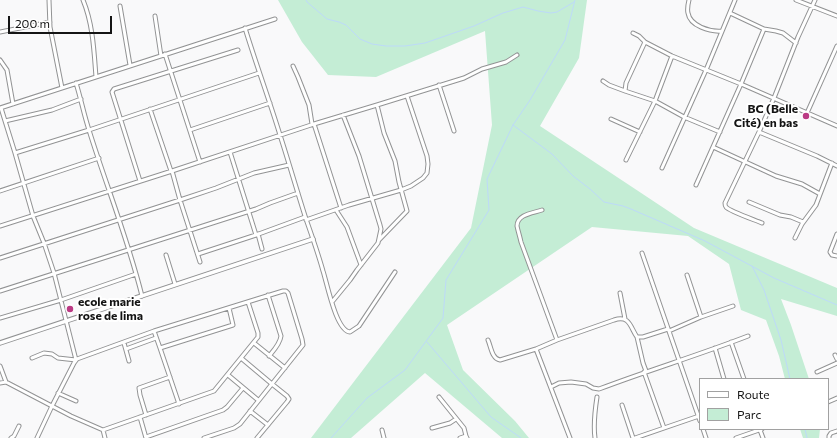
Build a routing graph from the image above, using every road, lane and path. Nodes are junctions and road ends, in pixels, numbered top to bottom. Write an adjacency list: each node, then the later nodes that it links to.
1 (49, 0): 13 (street)
2 (83, 0): 35 (street)
3 (689, 0): 16 (street)
4 (735, 0): 9 (street)
5 (796, 0): 8 (street)
6 (815, 0): 8 (street)
7 (120, 6): 30 (street)
8 (813, 6): 11 (street); 20 (street)
9 (730, 13): 15 (street); 16 (street)
10 (155, 16): 25 (street)
11 (837, 16)
12 (275, 19): 14 (street)
13 (50, 22): 17 (street); 40 (street)
14 (245, 28): 23 (street); 34 (street)
15 (764, 29): 20 (street); 38 (street)
16 (722, 31): 32 (street)
17 (0, 32)
18 (633, 33): 19 (street)
19 (645, 42): 26 (street); 41 (street)
20 (796, 43): 43 (street)
21 (837, 46): 27 (street)
22 (238, 50): 33 (street)
23 (165, 54): 25 (street); 33 (street)
24 (517, 55): 39 (street)
25 (161, 56): 30 (street)
26 (672, 56): 32 (street); 46 (street)
27 (831, 59): 29 (street); 52 (street)
28 (0, 60): 48 (street)
29 (836, 60)
30 (130, 66): 35 (street)
31 (293, 66): 58 (street)
32 (706, 70): 38 (street); 54 (street)
33 (170, 71): 45 (street); 55 (street)
34 (259, 73): 45 (street); 47 (street)
35 (96, 77): 37 (street)
36 (603, 81): 41 (street)
37 (76, 83): 40 (street); 44 (street)
38 (741, 84): 43 (street); 65 (street)
39 (439, 85): 42 (street); 63 (street)
40 (62, 88): 48 (street)
41 (625, 91): 46 (street)
42 (407, 96): 49 (street); 84 (street)
43 (774, 98): 52 (street); 66 (street)
44 (81, 99): 57 (street); 61 (street)
45 (180, 100): 51 (street); 62 (street)
46 (654, 101): 54 (street); 64 (street)
47 (270, 103): 62 (street); 67 (street)
48 (14, 104): 50 (street)
49 (376, 105): 53 (street); 84 (street)
50 (0, 108): 57 (street)
51 (150, 110): 55 (street); 79 (street)
52 (807, 113): 60 (street)
53 (343, 115): 58 (street); 89 (street)
54 (684, 117): 65 (street); 78 (street)
55 (121, 119): 61 (street); 81 (street)
56 (611, 119): 64 (street)
57 (5, 122): 59 (street); 70 (street)
58 (313, 124): 67 (street); 92 (street)
59 (0, 125)
60 (837, 126)
61 (89, 130): 70 (street); 71 (street)
62 (190, 130): 74 (street)
63 (454, 131)
64 (640, 132): 72 (street)
65 (720, 132): 68 (street)
66 (759, 132): 73 (street); 75 (street)
67 (281, 135): 69 (street); 76 (street)
68 (713, 147): 73 (street); 83 (street)
69 (230, 152): 74 (street); 80 (street)
70 (15, 153): 82 (street)
71 (99, 158): 82 (street); 86 (street)
72 (626, 160)
73 (744, 161): 88 (street); 100 (street)
74 (200, 162): 79 (street)
75 (832, 164): 77 (street); 88 (street)
76 (289, 165): 80 (street); 87 (street)
77 (837, 166)
78 (662, 168)
79 (172, 171): 81 (street); 90 (street)
80 (239, 179): 90 (street); 95 (street)
81 (140, 181): 86 (street)
82 (23, 183): 85 (street); 96 (street)
83 (696, 185)
84 (401, 190): 89 (street); 107 (street)
85 (0, 191)
86 (110, 191): 96 (street); 98 (street)
87 (298, 193): 95 (street); 97 (street)
88 (820, 194): 99 (street)
89 (371, 198): 92 (street); 107 (street)
90 (180, 200): 98 (street); 102 (street)
91 (750, 202): 99 (street)
92 (341, 208): 93 (street)
93 (336, 210): 97 (street); 117 (street)
94 (542, 210): 142 (street)
95 (249, 211): 102 (street); 104 (street)
96 (33, 216): 101 (street); 108 (street)
97 (306, 218): 104 (street); 106 (street)
98 (119, 219): 108 (street); 110 (street)
99 (803, 222): 105 (street)
100 (762, 223)
101 (0, 226)
102 (190, 230): 110 (street); 112 (street)
103 (837, 234): 114 (street)
104 (257, 235): 109 (street); 112 (street)
105 (795, 238)
106 (312, 239): 122 (street); 129 (street)
107 (379, 240): 117 (street)
108 (44, 243): 115 (street); 119 (street)
109 (262, 249)
110 (129, 250): 119 (street); 120 (street)
111 (642, 253): 136 (street)
112 (198, 254): 116 (street)
113 (166, 256): 122 (street)
114 (837, 256)
115 (0, 258)
116 (200, 262)
117 (361, 265): 129 (street)
118 (395, 272): 129 (street)
119 (54, 273): 123 (street); 127 (street)
120 (136, 274): 125 (street); 127 (street)
121 (687, 275): 132 (street)
122 (175, 284): 125 (street)
123 (0, 291)
124 (620, 293): 134 (street)
125 (142, 296): 135 (street)
126 (268, 296): 128 (street); 151 (street); 159 (street)
127 (61, 300): 133 (street); 135 (street)
128 (248, 302): 131 (street); 146 (street)
129 (332, 302)
130 (734, 306): 132 (street)
131 (229, 308): 137 (street); 147 (street)
132 (701, 317): 136 (street)
133 (0, 318)
134 (625, 319): 139 (street); 142 (street)
135 (67, 321): 144 (street); 154 (street)
136 (668, 330): 139 (street); 156 (street)
137 (154, 332): 140 (street); 145 (street)
138 (748, 336): 143 (street)
139 (637, 337): 160 (street)
140 (156, 338): 147 (street); 149 (street)
141 (488, 340): 150 (street)
142 (557, 340): 150 (street)
143 (731, 342): 148 (street); 165 (street)
144 (0, 343)
145 (124, 343): 149 (street); 154 (street)
146 (254, 343): 151 (street); 153 (street)
147 (160, 348): 163 (street)
148 (715, 348): 156 (street); 164 (street)
149 (126, 349): 155 (street)
150 (536, 350): 169 (street)
151 (269, 356): 159 (street)
152 (32, 358): 154 (street)
153 (241, 358): 162 (street); 168 (street)
154 (76, 360): 171 (street)
155 (129, 360)
156 (679, 360): 160 (street); 181 (street)
157 (837, 363): 161 (street)
158 (0, 366): 167 (street)
159 (285, 368): 168 (street)
160 (645, 372): 169 (street); 187 (street)
161 (816, 372)
162 (228, 375): 170 (street); 176 (street)
163 (170, 377): 176 (street); 180 (street)
164 (724, 378)
165 (744, 378)
166 (0, 382): 167 (street)
167 (6, 382): 178 (street)
168 (272, 384): 174 (street); 184 (street)
169 (551, 386): 201 (street)
170 (243, 388): 174 (street); 192 (street)
171 (58, 393): 175 (street); 178 (street)
172 (439, 397): 183 (street)
173 (597, 397): 202 (street)
174 (258, 400): 179 (street)
175 (76, 402)
176 (179, 404): 180 (street)
177 (622, 405): 203 (street)
178 (52, 406): 188 (street); 195 (street)
179 (250, 411): 184 (street); 197 (street)
180 (146, 415): 182 (street)
181 (699, 416): 187 (street)
182 (140, 417): 188 (street); 192 (street)
183 (456, 419): 186 (street); 193 (street)
184 (268, 425): 198 (street)
185 (18, 426): 194 (street)
186 (432, 428)
187 (664, 428): 203 (street)
188 (103, 430): 196 (street)
189 (382, 430): 199 (street)
190 (758, 430): 204 (street)
191 (837, 431): 205 (street)
192 (146, 437)
193 (467, 437): 200 (street)
194 (11, 438)
195 (37, 438)
196 (105, 438)
197 (204, 438)
198 (257, 438)
199 (384, 438)
200 (460, 438)
201 (570, 438)
202 (595, 438)
203 (634, 438)
204 (736, 438)
205 (829, 438)

